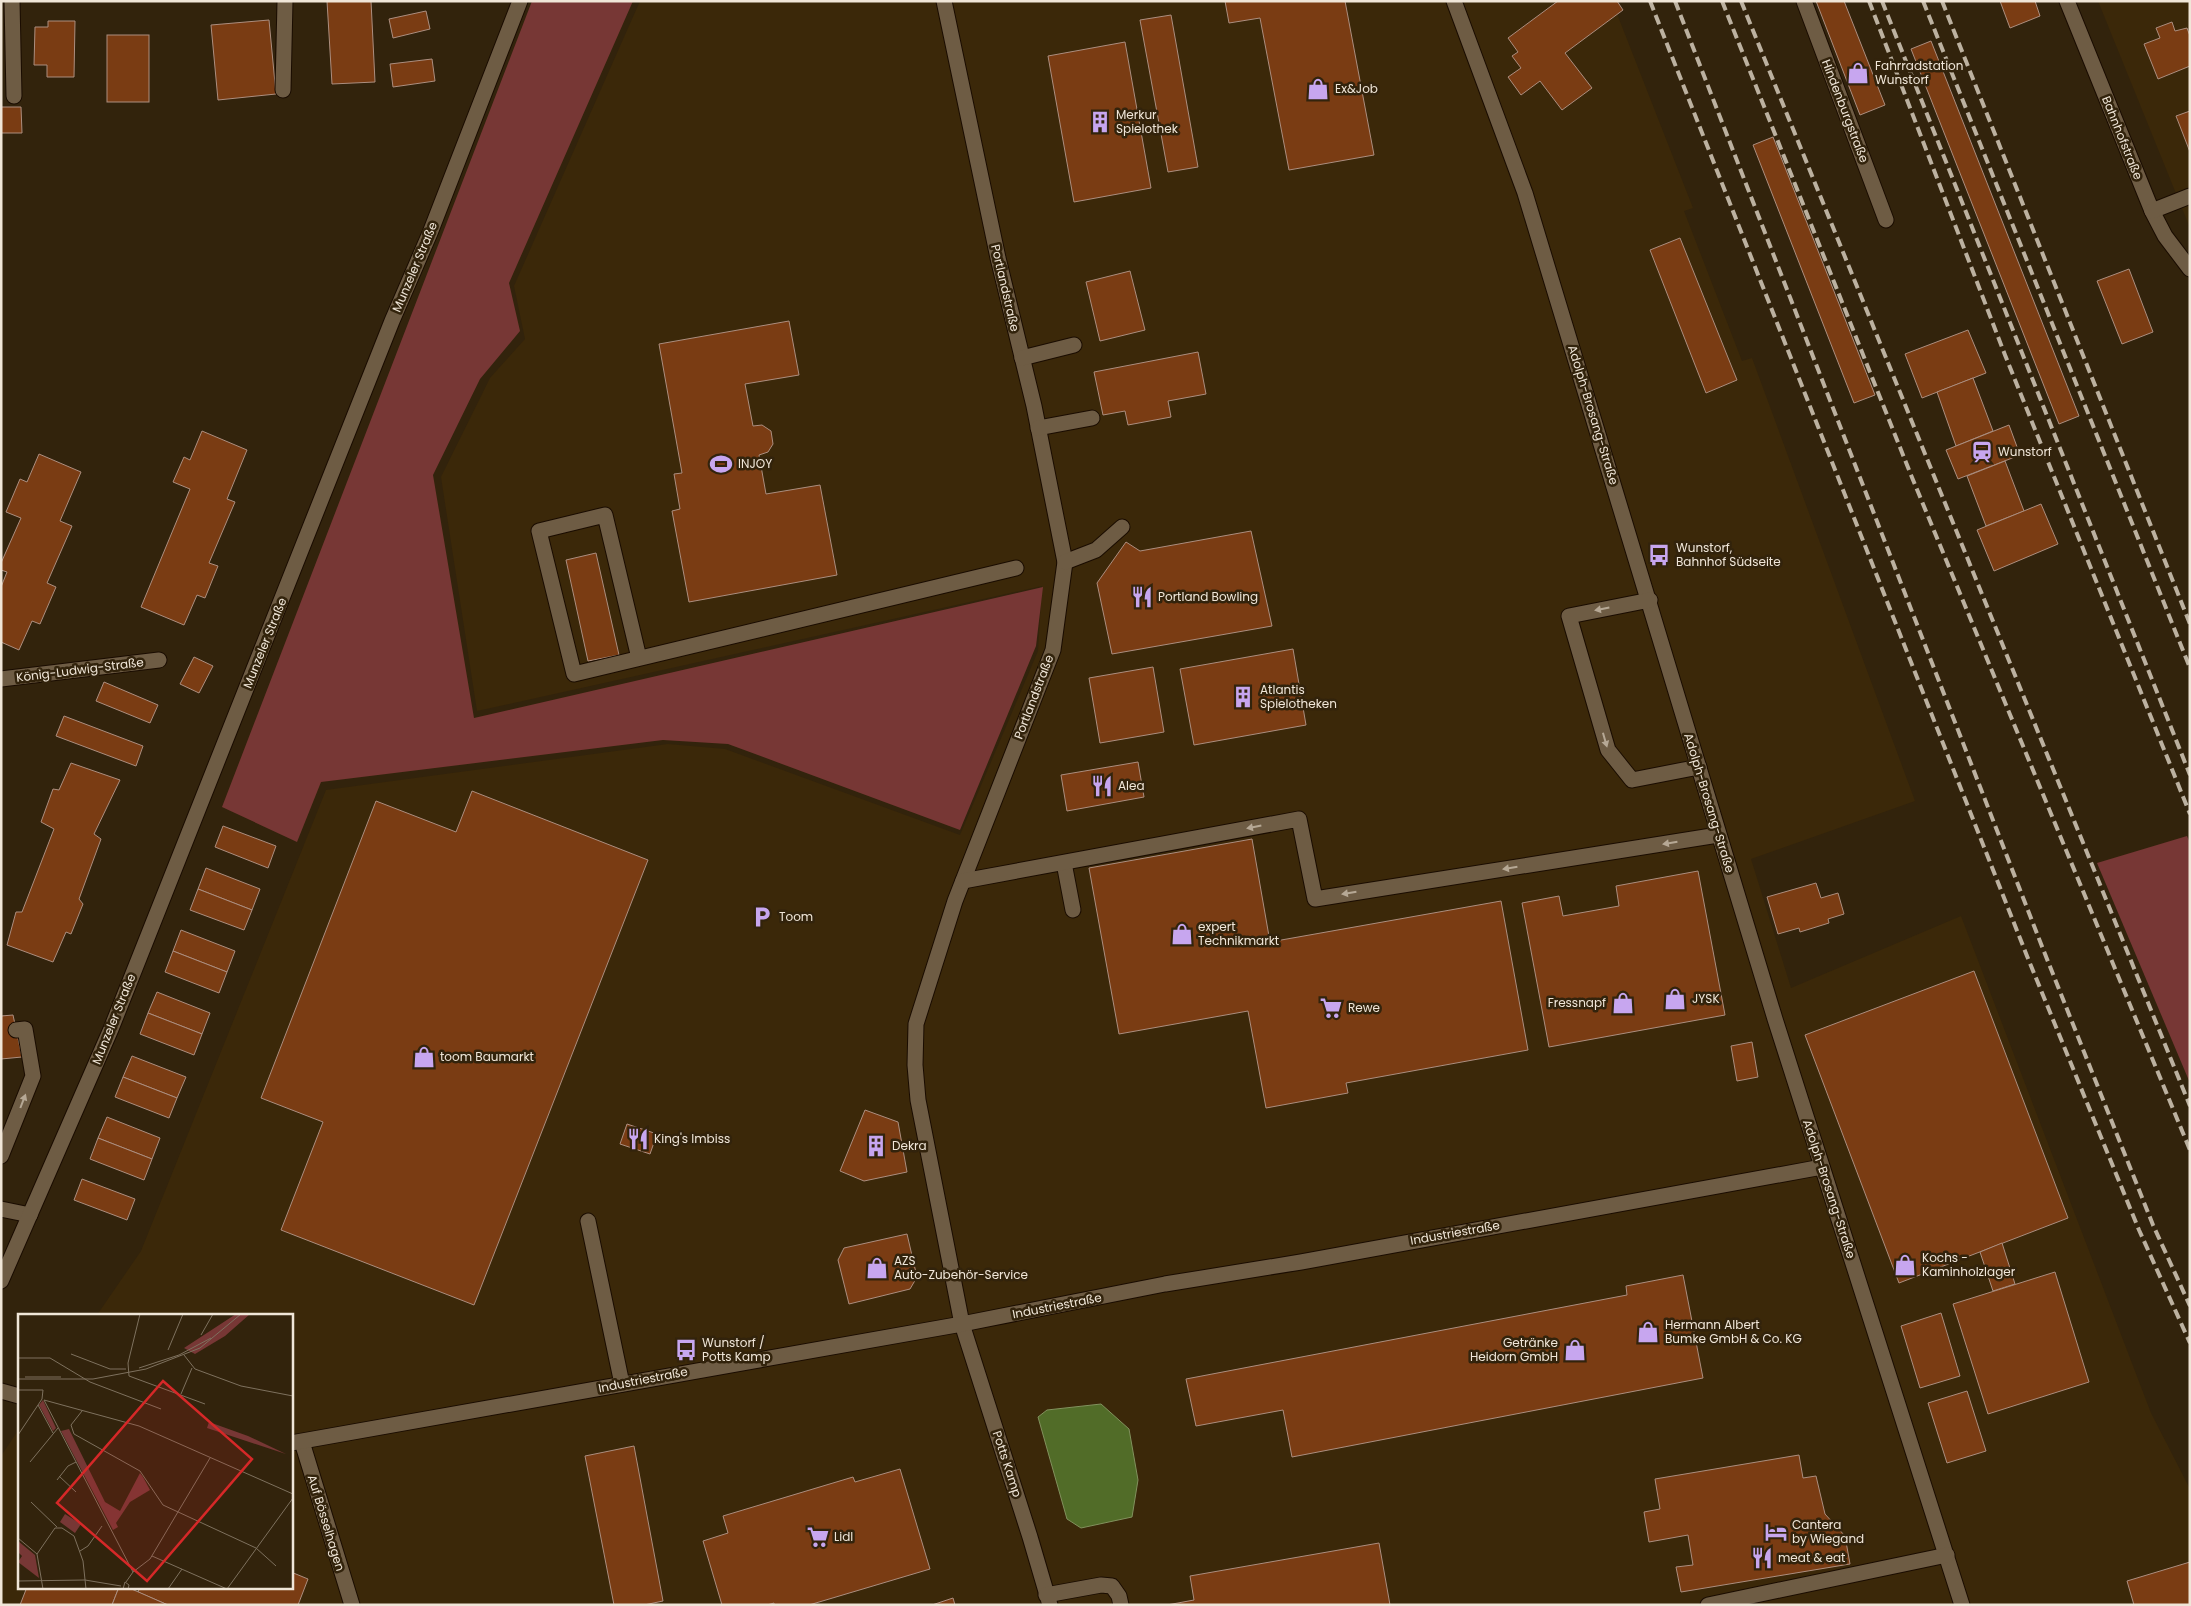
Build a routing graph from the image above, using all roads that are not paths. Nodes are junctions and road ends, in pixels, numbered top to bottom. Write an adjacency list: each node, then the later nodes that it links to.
1 (12, 1): 9 (street)
2 (285, 1): 8 (street)
3 (520, 1): 34 (street, Munzeler Straße)
4 (944, 1): 15 (street, Portlandstraße)
5 (1454, 1): 21 (street, Adolph-Brosang-Straße)
6 (1804, 1): 12 (street, Hindenburgstraße)
7 (2067, 1): 11 (street, Bahnhofstraße)
8 (283, 90)
9 (14, 96)
10 (2190, 196): 11 (street)
11 (2152, 211): 13 (street, Bahnhofstraße)
12 (1886, 220)
13 (2190, 269)
14 (1074, 346): 15 (street)
15 (1022, 358): 17 (street, Portlandstraße)
16 (1092, 418): 17 (street)
17 (1038, 428): 19 (street, Portlandstraße)
18 (1122, 527): 19 (street)
19 (1066, 562): 28 (street, Portlandstraße)
20 (1016, 568): 22 (street)
21 (1650, 600): 25 (street, Adolph-Brosang-Straße); 25 (street, one-way to 25)
22 (639, 658): 22 (street)
23 (159, 660): 24 (street, König-Ludwig-Straße)
24 (1, 679)
25 (1698, 767): 26 (street, Adolph-Brosang-Straße)
26 (1718, 835): 27 (street, one-way to 27); 32 (street, Adolph-Brosang-Straße)
27 (1064, 863): 28 (street); 29 (street)
28 (963, 881): 37 (street, Portlandstraße)
29 (1073, 910)
30 (16, 1030): 31 (street, one-way to 30)
31 (3, 1150)
32 (1822, 1168): 37 (street, Industriestraße); 42 (street, Adolph-Brosang-Straße)
33 (1, 1209): 34 (street)
34 (30, 1215): 36 (street, Munzeler Straße)
35 (588, 1221): 38 (street)
36 (1, 1281)
37 (962, 1324): 38 (street, Industriestraße); 43 (street, Potts Kamp)
38 (622, 1384): 41 (street, Industriestraße)
39 (1, 1392): 40 (street)
40 (18, 1396)
41 (297, 1443): 44 (street, Auf Bösselhagen)
42 (1947, 1555): 46 (street); 47 (street, Adolph-Brosang-Straße)
43 (1048, 1600): 45 (street)
44 (352, 1605)
45 (1121, 1605)
46 (1708, 1605)
47 (1962, 1605)

